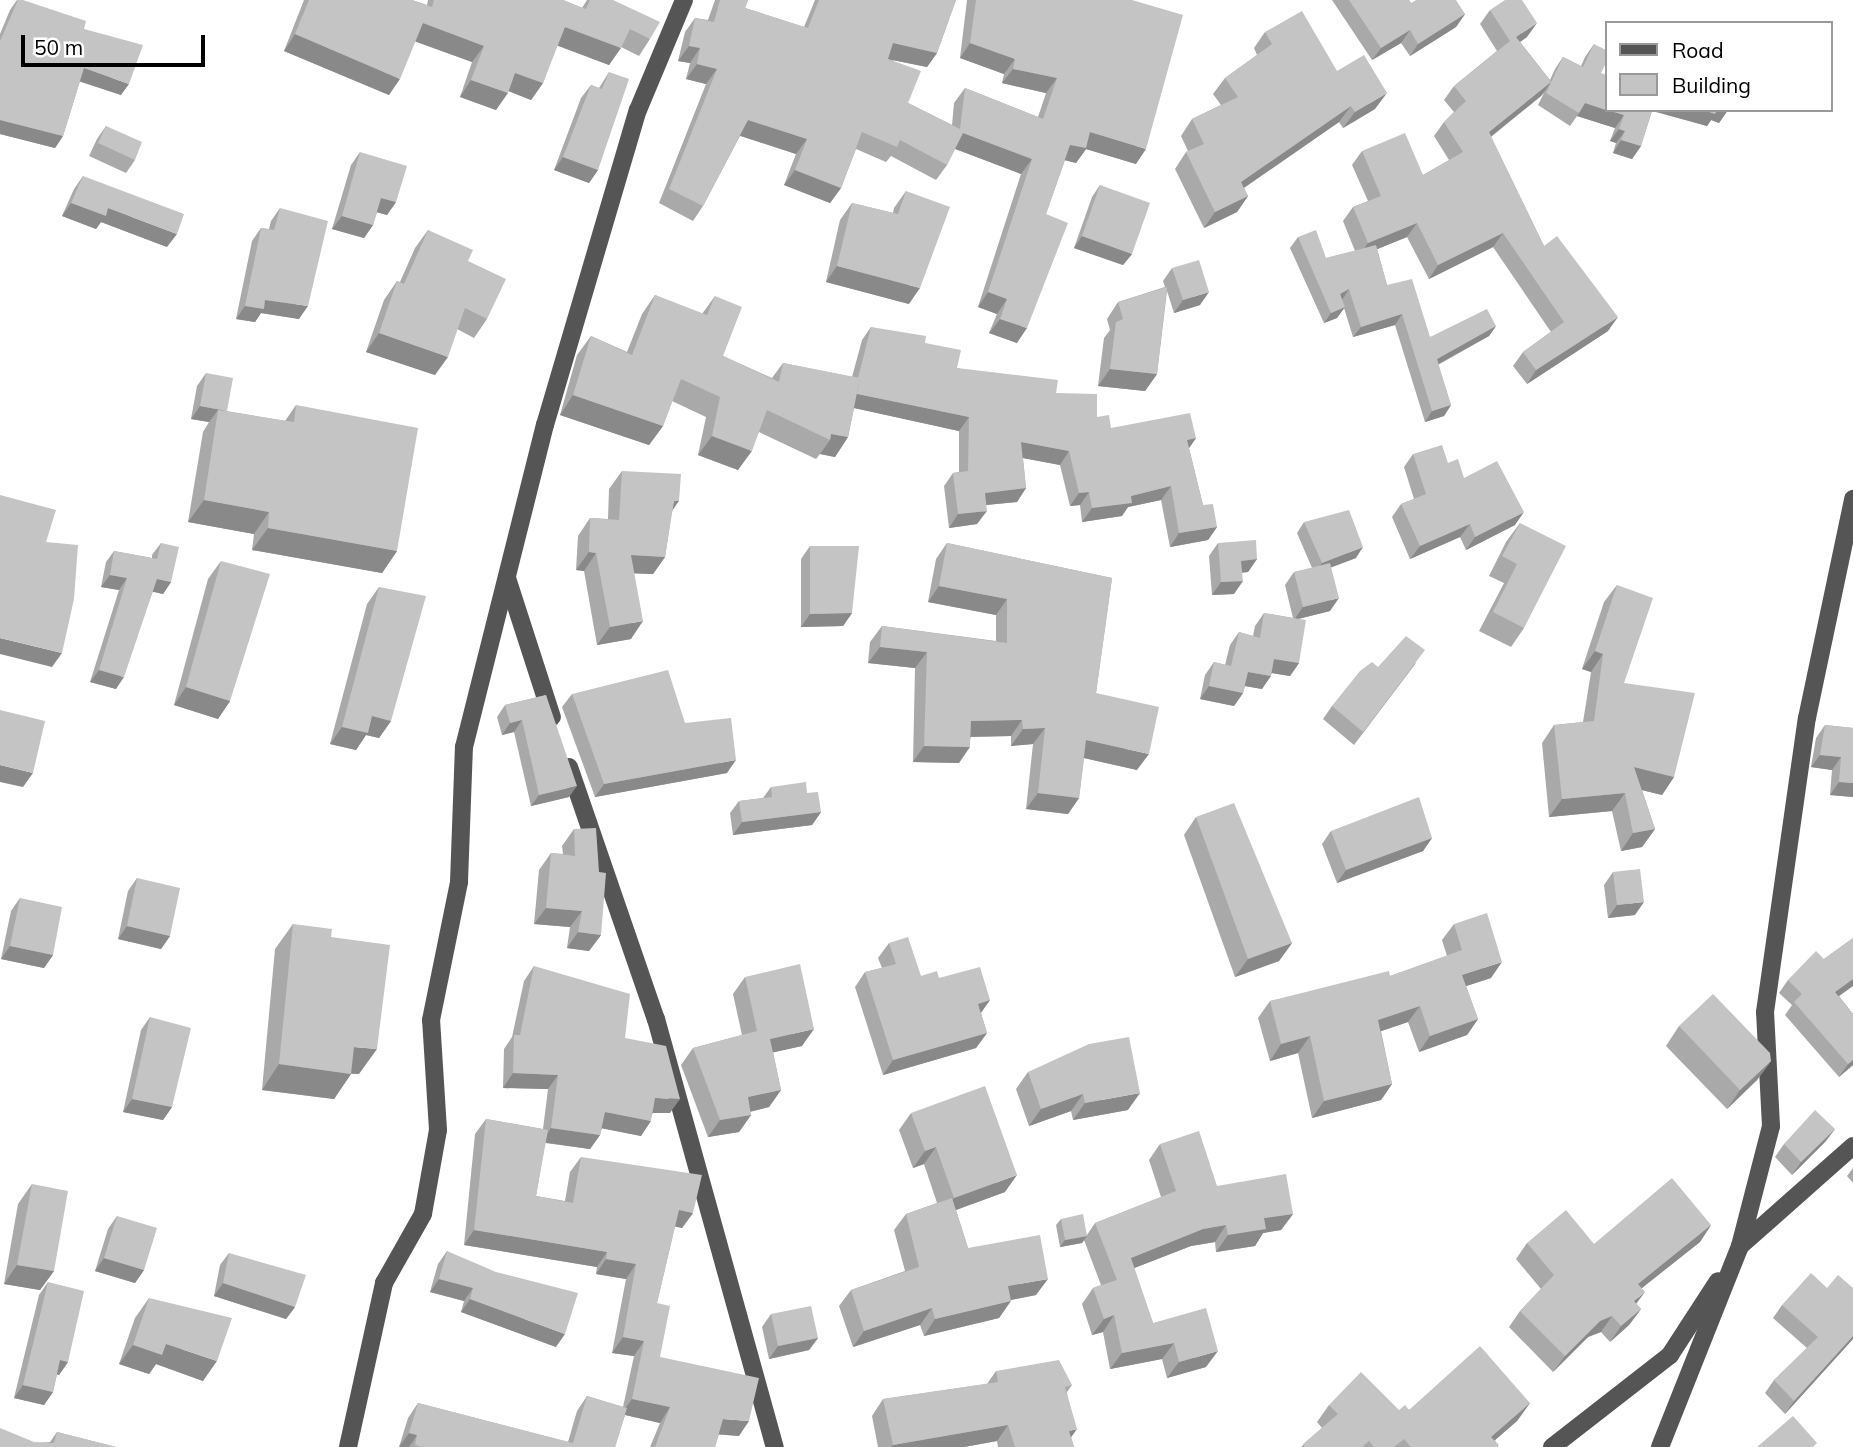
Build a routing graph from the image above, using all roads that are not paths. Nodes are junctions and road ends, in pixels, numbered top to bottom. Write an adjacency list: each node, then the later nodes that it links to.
1 (684, 0): 3 (street)
2 (1853, 499): 5 (street)
3 (507, 578): 6 (street); 7 (street)
4 (1853, 1146): 5 (street)
5 (1740, 1245): 8 (street); 9 (street)
6 (348, 1447)
7 (775, 1447)
8 (1552, 1447)
9 (1660, 1447)

